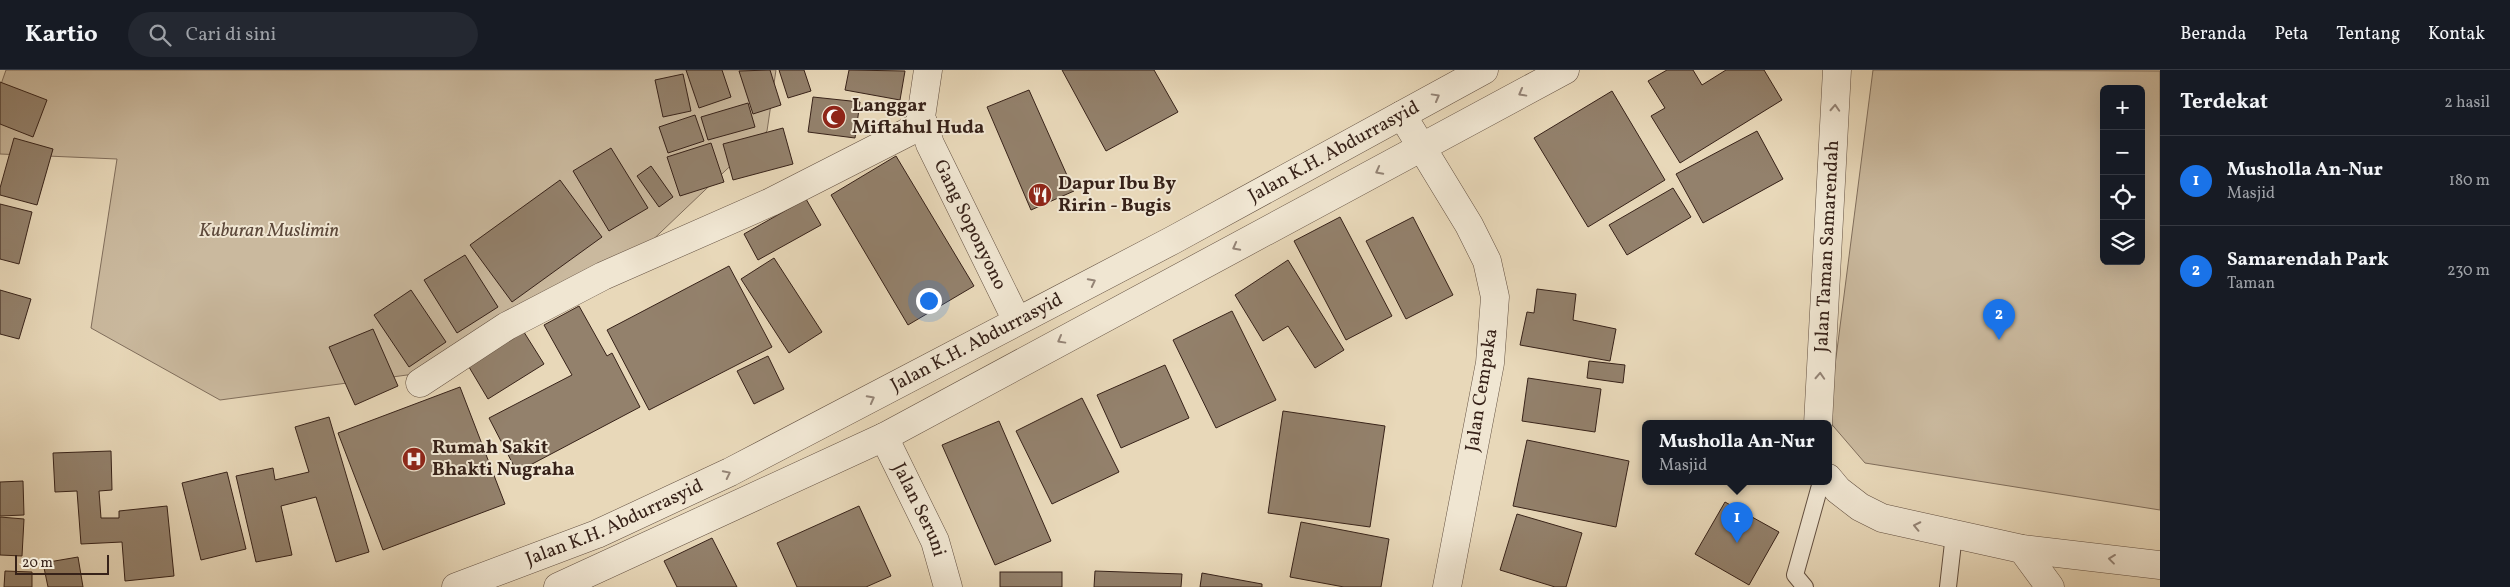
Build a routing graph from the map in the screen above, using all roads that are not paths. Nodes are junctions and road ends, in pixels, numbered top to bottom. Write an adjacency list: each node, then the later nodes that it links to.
1 (928, 70): 6 (street, Gang Soponyono)
2 (1484, 70): 5 (street, Jalan K.H. Abdurrasyid, one-way to 2)
3 (1565, 70): 7 (street, Jalan K.H. Abdurrasyid, one-way to 7)
4 (1837, 70): 10 (street, Jalan Taman Samarendah, one-way to 4)
5 (1402, 115): 7 (street, Jalan Cempaka); 8 (street, Jalan K.H. Abdurrasyid, one-way to 5)
6 (924, 124): 8 (street, Gang Soponyono); 9 (street)
7 (1422, 148): 11 (street, Jalan K.H. Abdurrasyid, one-way to 11); 21 (street, Jalan Cempaka)
8 (1017, 321): 17 (street, Jalan K.H. Abdurrasyid, one-way to 8)
9 (420, 383)
10 (1818, 420)
11 (884, 436): 19 (street, Jalan K.H. Abdurrasyid); 20 (street, Jalan Seruni)
12 (1832, 483): 14 (street, one-way to 12)
13 (1820, 485): 22 (lane)
14 (1954, 534): 15 (street); 23 (lane)
15 (2022, 548): 16 (street, one-way to 15); 24 (street)
16 (2160, 565)
17 (511, 578): 18 (street, Jalan K.H. Abdurrasyid)
18 (456, 587)
19 (558, 587)
20 (948, 587)
21 (1447, 587)
22 (1806, 587)
23 (1948, 587)
24 (2050, 587)

